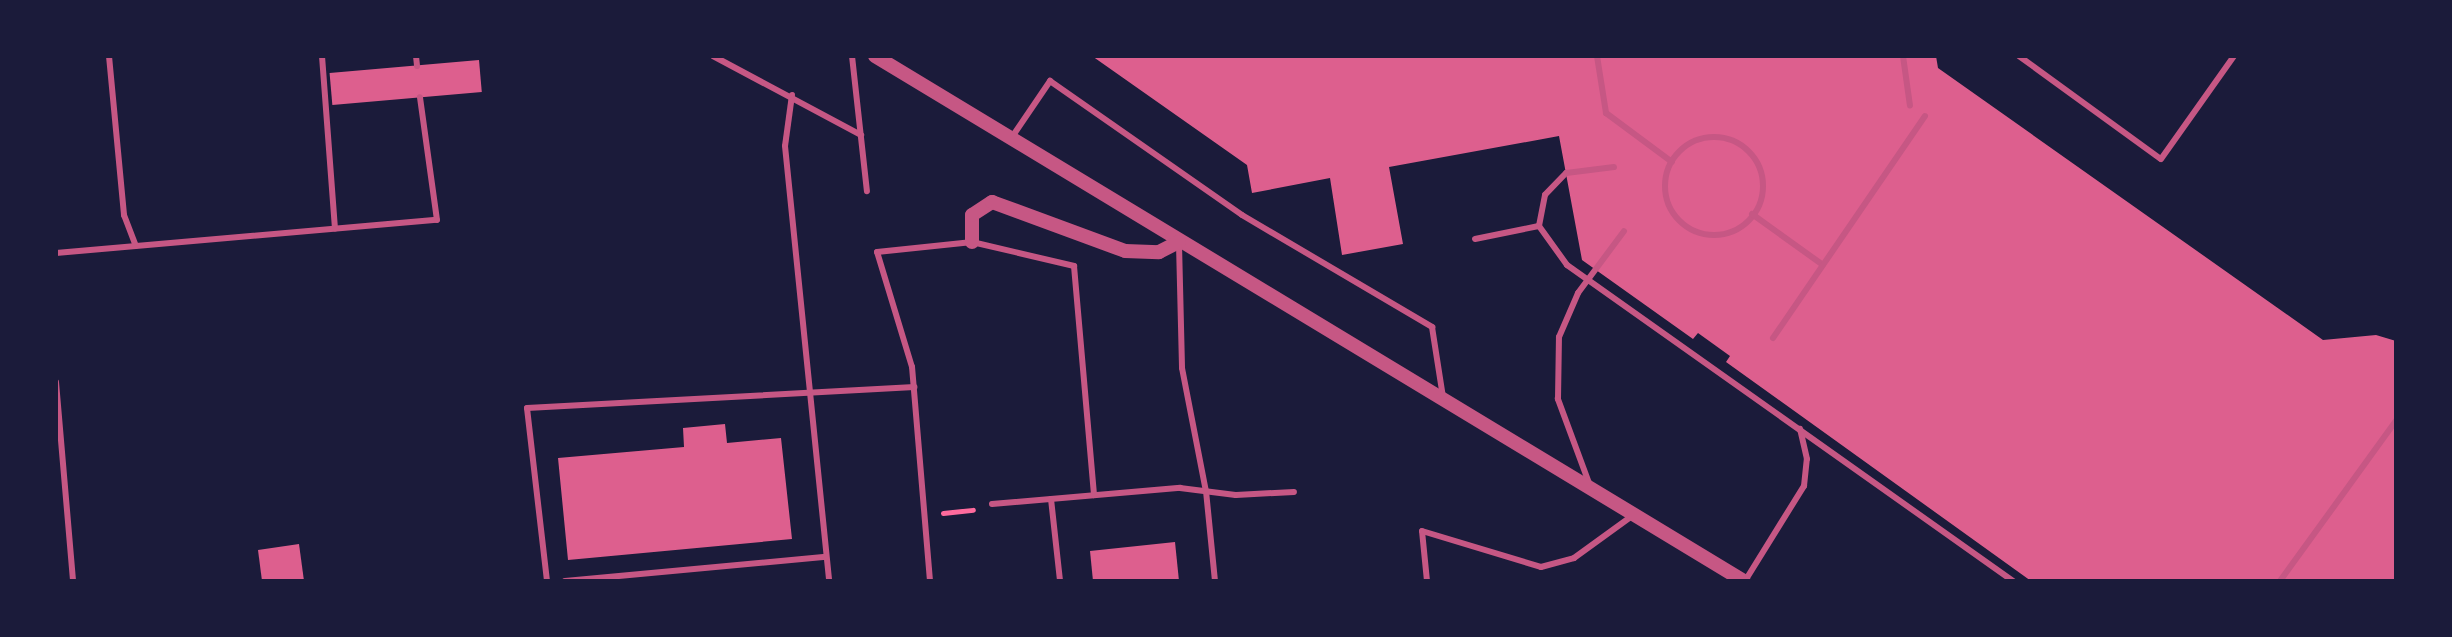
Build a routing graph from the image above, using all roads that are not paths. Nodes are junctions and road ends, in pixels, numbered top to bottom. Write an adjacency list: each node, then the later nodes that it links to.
1 (109, 56): 28 (lane)
2 (322, 56): 23 (lane)
3 (416, 56): 11 (lane)
4 (713, 56): 12 (lane)
5 (852, 56): 16 (lane)
6 (875, 56): 17 (street)
7 (1597, 56): 18 (lane)
8 (1903, 56): 14 (lane)
9 (2019, 56): 10 (lane)
10 (2234, 56)
11 (417, 66)
12 (792, 95): 16 (lane); 35 (lane)
13 (420, 97): 23 (lane)
14 (1910, 106)
15 (1925, 116): 30 (lane)
16 (861, 135): 20 (lane)
17 (1010, 140): 27 (street); 36 (lane)
18 (1672, 162): 21 (lane); 21 (lane)
19 (1614, 167): 22 (lane)
20 (867, 191)
21 (1752, 214): 30 (lane)
22 (1539, 226): 25 (lane); 31 (lane)
23 (335, 229): 28 (lane)
24 (1624, 231): 31 (lane)
25 (1475, 239)
26 (972, 242): 27 (street); 34 (lane); 44 (lane)
27 (1179, 242): 36 (street); 41 (lane)
28 (136, 246): 29 (lane)
29 (56, 253)
30 (1823, 265): 32 (lane)
31 (1587, 280): 38 (lane); 43 (lane)
32 (1773, 338)
33 (56, 382): 39 (lane)
34 (914, 387): 35 (lane); 53 (lane)
35 (810, 391): 48 (lane); 50 (lane)
36 (1445, 404): 43 (street)
37 (2396, 421): 59 (lane)
38 (1800, 429): 57 (lane); 58 (lane)
39 (65, 488): 40 (lane); 49 (lane)
40 (56, 489)
41 (1206, 491): 42 (lane); 44 (lane); 55 (lane)
42 (1294, 492)
43 (1594, 494): 47 (street)
44 (1094, 495): 45 (lane)
45 (1051, 499): 46 (lane); 54 (lane)
46 (992, 504)
47 (1632, 516): 56 (lane); 57 (street)
48 (826, 557): 51 (lane); 52 (lane)
49 (73, 581)
50 (547, 581)
51 (565, 581)
52 (829, 581)
53 (930, 581)
54 (1060, 581)
55 (1215, 581)
56 (1427, 581)
57 (1744, 581)
58 (2013, 581)
59 (2280, 581)

